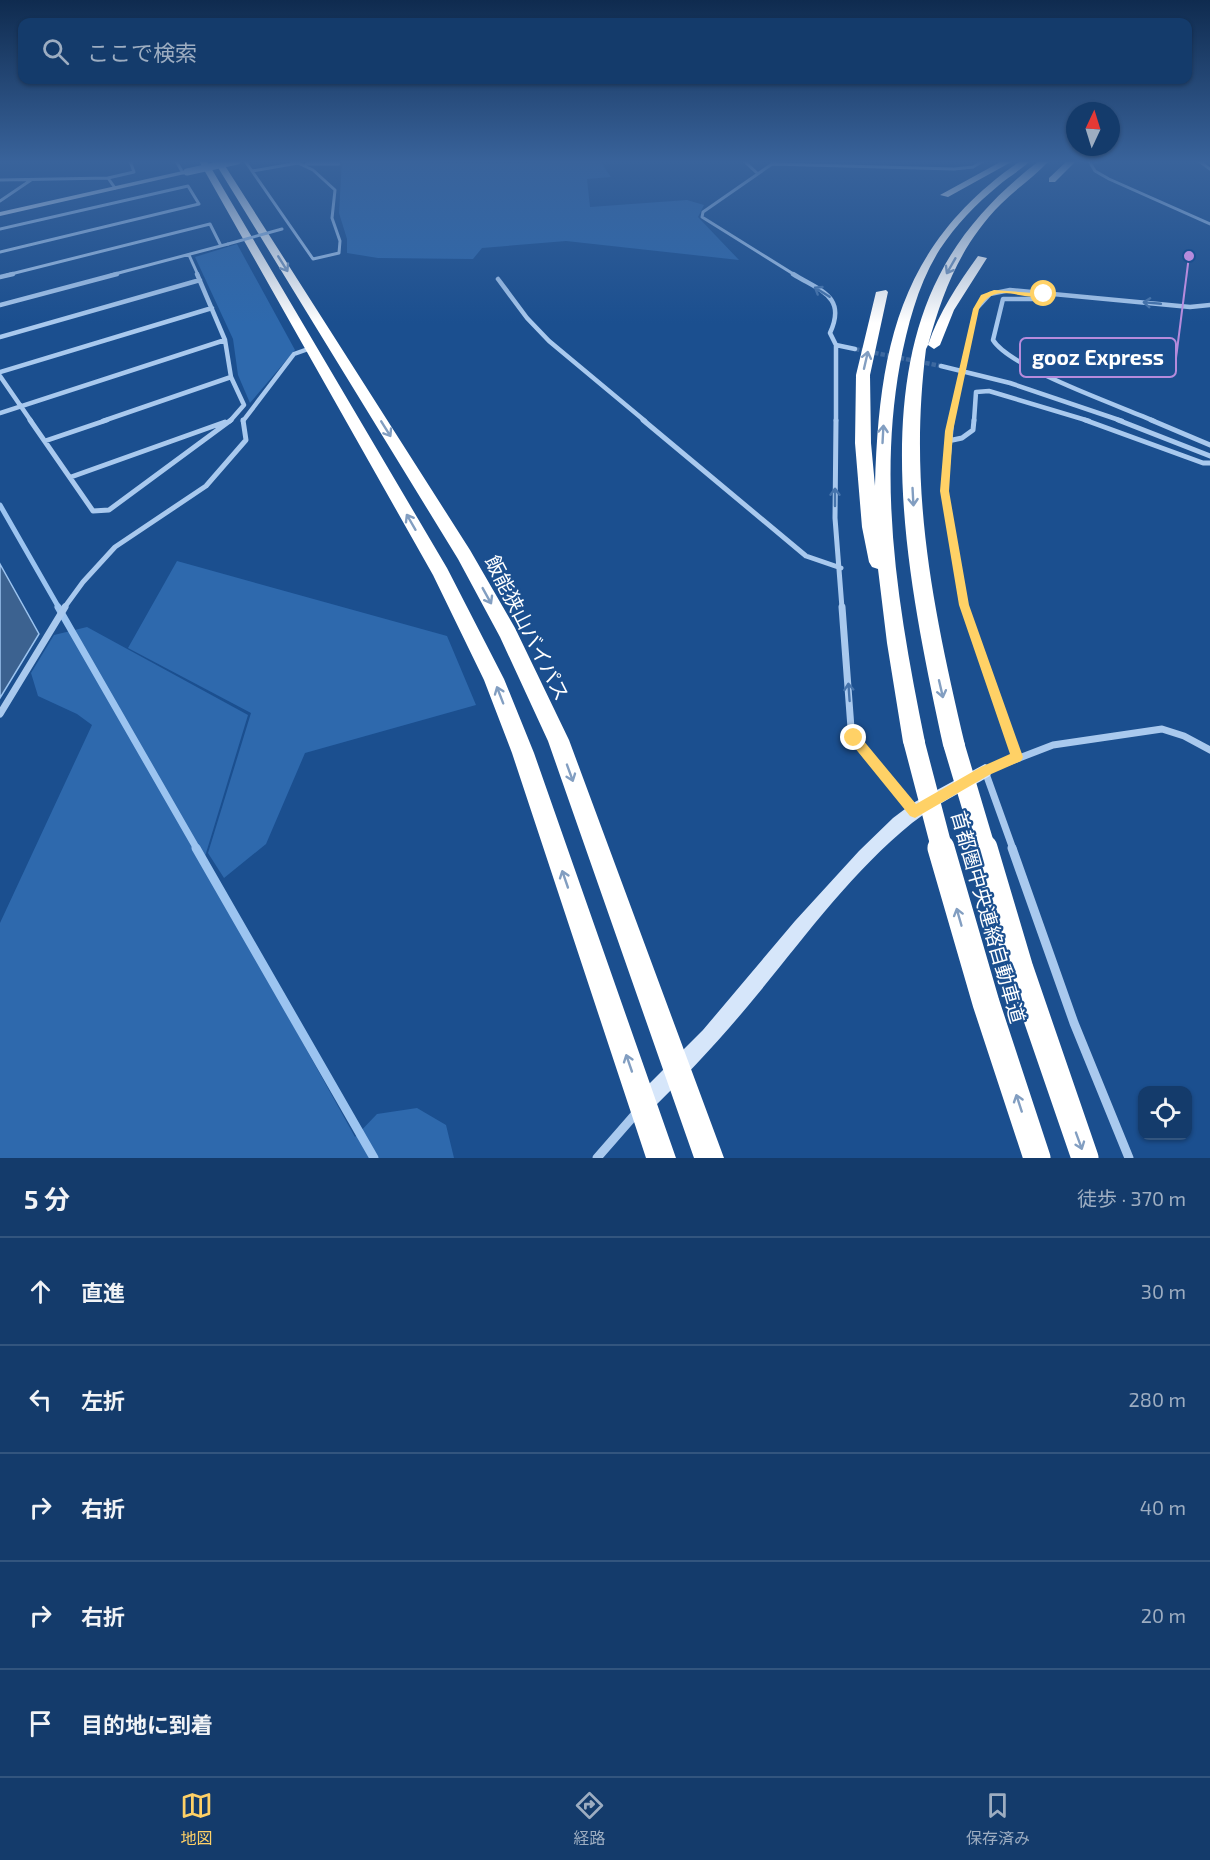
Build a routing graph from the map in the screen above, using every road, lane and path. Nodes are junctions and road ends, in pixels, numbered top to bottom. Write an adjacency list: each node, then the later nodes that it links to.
1 (61, 215): 13 (street)
2 (153, 215): 15 (street)
3 (222, 215): 29 (highway)
4 (252, 215): 52 (highway, 飯能狭山バイパス, one-way to 52)
5 (282, 215): 12 (street)
6 (332, 215): 12 (street)
7 (702, 215): 28 (street, one-way to 7)
8 (963, 215): 46 (highway, 首都圏中央連絡自動車道, one-way to 8)
9 (986, 215): 38 (highway, 首都圏中央連絡自動車道, one-way to 38)
10 (1190, 215): 11 (street)
11 (1210, 224)
12 (290, 227): 14 (street, bridge)
13 (0, 229)
14 (221, 246): 16 (street); 18 (street)
15 (0, 252)
16 (189, 255): 20 (street); 23 (street)
17 (982, 258): 38 (highway)
18 (0, 277)
19 (498, 279): 45 (street)
20 (200, 280): 25 (street); 26 (street)
21 (882, 292): 46 (highway, one-way to 21)
22 (1044, 294): 24 (street, one-way to 22); 32 (street); 41 (street)
23 (0, 305)
24 (1210, 305)
25 (212, 308): 27 (street); 33 (street)
26 (0, 337)
27 (225, 340): 34 (street); 35 (street)
28 (836, 345): 30 (street); 45 (street, one-way to 28)
29 (311, 348): 47 (street); 53 (highway, one-way to 29)
30 (855, 349)
31 (941, 366): 32 (street)
32 (964, 370): 40 (street); 42 (street)
33 (0, 374): 35 (street)
34 (231, 377): 37 (street); 39 (street)
35 (20, 405): 36 (street); 39 (street)
36 (0, 413)
37 (231, 420): 44 (street); 44 (street)
38 (912, 426): 58 (highway, 首都圏中央連絡自動車道, one-way to 58, bridge)
39 (45, 441): 44 (street)
40 (948, 441): 43 (street); 49 (street)
41 (1210, 445)
42 (1210, 456)
43 (1210, 463)
44 (71, 477)
45 (841, 568): 51 (street, one-way to 45)
46 (900, 667): 57 (highway, 首都圏中央連絡自動車道, one-way to 46, bridge)
47 (0, 714)
48 (1210, 750): 49 (street)
49 (1017, 757): 50 (street)
50 (985, 771): 51 (street); 59 (street)
51 (915, 812): 52 (street)
52 (677, 1074): 53 (street); 56 (highway, 飯能狭山バイパス)
53 (643, 1104): 54 (street); 55 (highway)
54 (597, 1158)
55 (661, 1158)
56 (709, 1158)
57 (1037, 1158)
58 (1085, 1158)
59 (1129, 1158)

